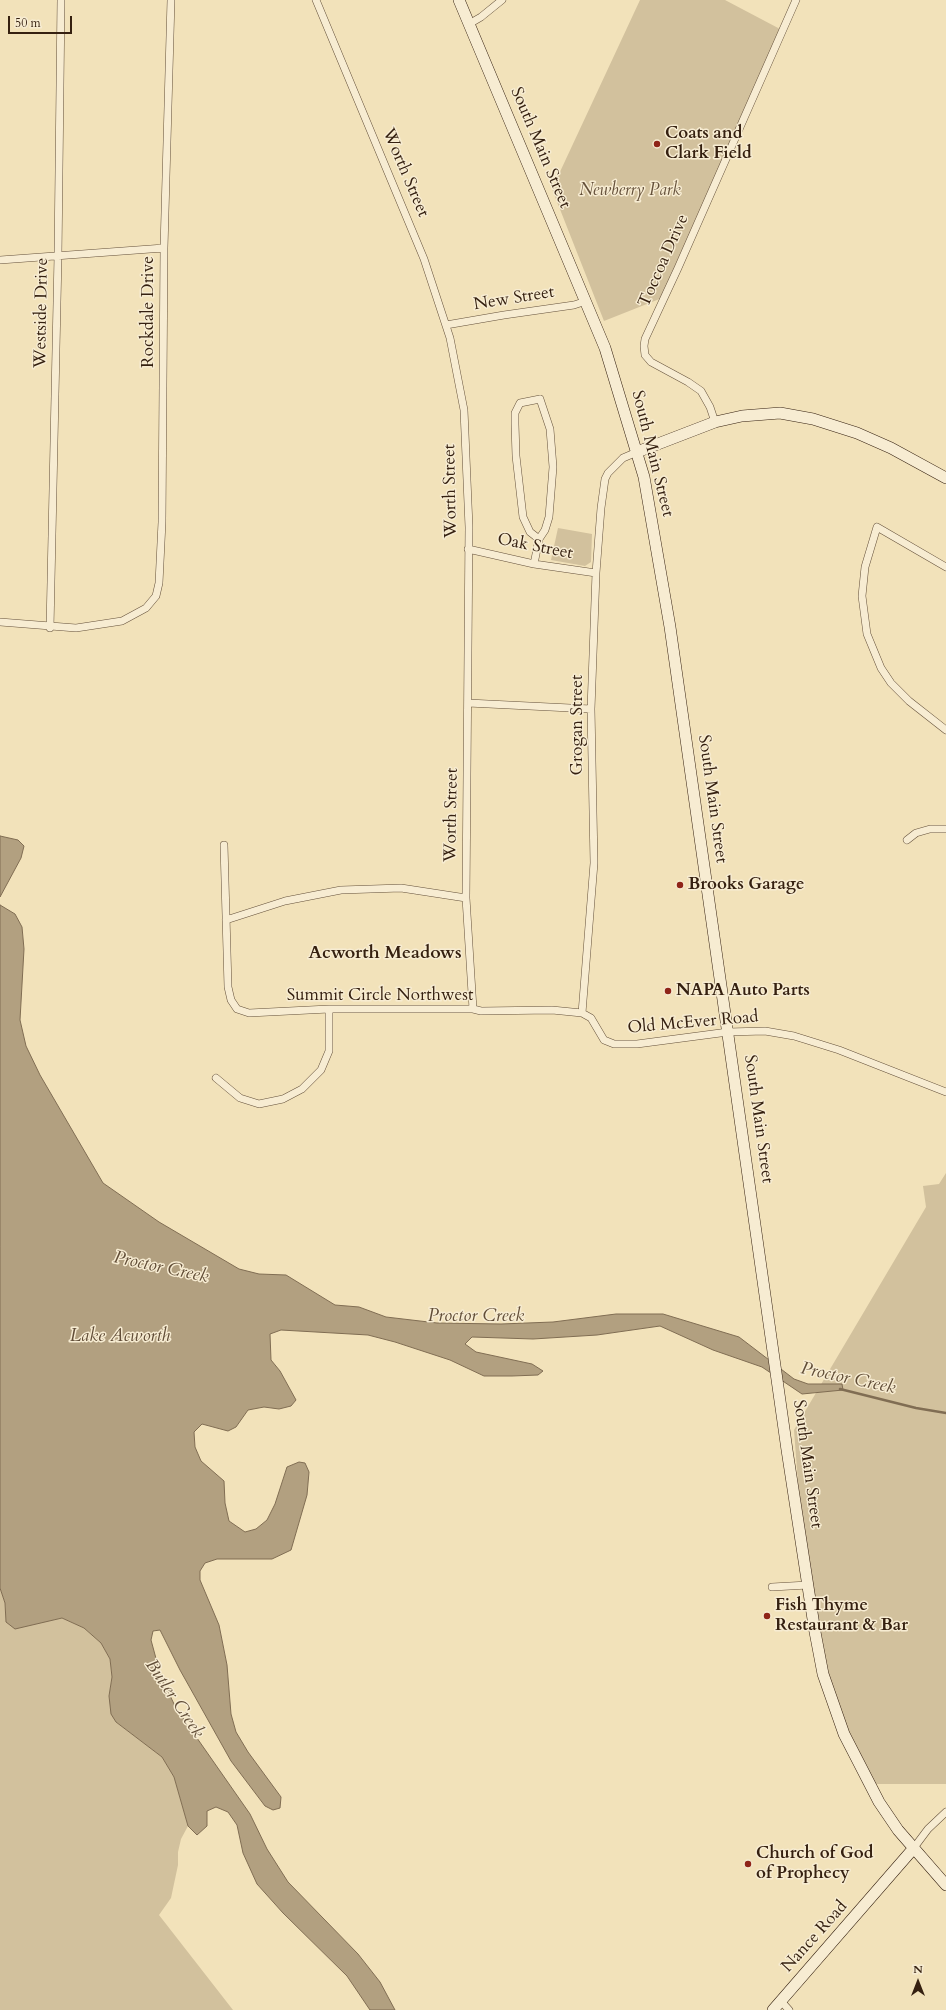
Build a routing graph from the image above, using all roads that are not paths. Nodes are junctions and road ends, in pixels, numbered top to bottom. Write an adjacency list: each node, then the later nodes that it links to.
1 (61, 0): 9 (street, Westside Drive)
2 (171, 0): 8 (street, Rockdale Drive)
3 (316, 0): 12 (street, Worth Street)
4 (459, 0): 7 (main road, South Main Street)
5 (502, 0): 7 (street)
6 (796, 0): 13 (street, Toccoa Drive)
7 (469, 24): 11 (main road, South Main Street)
8 (164, 248): 9 (street); 22 (street, Rockdale Drive)
9 (58, 256): 10 (street); 22 (street, Westside Drive)
10 (0, 260)
11 (586, 301): 12 (street, New Street); 14 (main road, South Main Street)
12 (446, 325): 17 (street, Worth Street)
13 (715, 422): 14 (main road); 15 (main road)
14 (637, 452): 20 (street, Grogan Street); 34 (main road, South Main Street)
15 (946, 478)
16 (539, 539): 16 (street); 18 (street)
17 (468, 549): 18 (street, Oak Street); 23 (street, Worth Street)
18 (534, 564): 20 (street, Oak Street)
19 (946, 568): 25 (street)
20 (596, 574): 24 (street, Grogan Street)
21 (0, 622): 22 (street, Rockdale Drive)
22 (50, 628)
23 (468, 703): 24 (street); 29 (street, Worth Street)
24 (591, 709): 33 (street, Grogan Street)
25 (946, 730)
26 (946, 829): 27 (street)
27 (907, 840)
28 (224, 845): 30 (street, Summit Circle Northwest)
29 (466, 898): 30 (street); 32 (street, Worth Street)
30 (226, 920): 31 (street, Summit Circle Northwest)
31 (329, 1009): 32 (street, Summit Circle Northwest); 35 (street)
32 (473, 1009): 33 (street, Summit Circle Northwest)
33 (582, 1013): 34 (street, Old McEver Road)
34 (728, 1032): 36 (street, Old McEver Road); 37 (main road, South Main Street)
35 (216, 1078)
36 (946, 1092)
37 (808, 1585): 38 (street); 40 (main road, South Main Street)
38 (772, 1588)
39 (946, 1812): 40 (street)
40 (913, 1849): 41 (main road, South Main Street); 42 (main road, Nance Road)
41 (946, 1885)
42 (781, 2001): 43 (main road, Nance Road); 44 (street)
43 (773, 2010)
44 (789, 2010)

